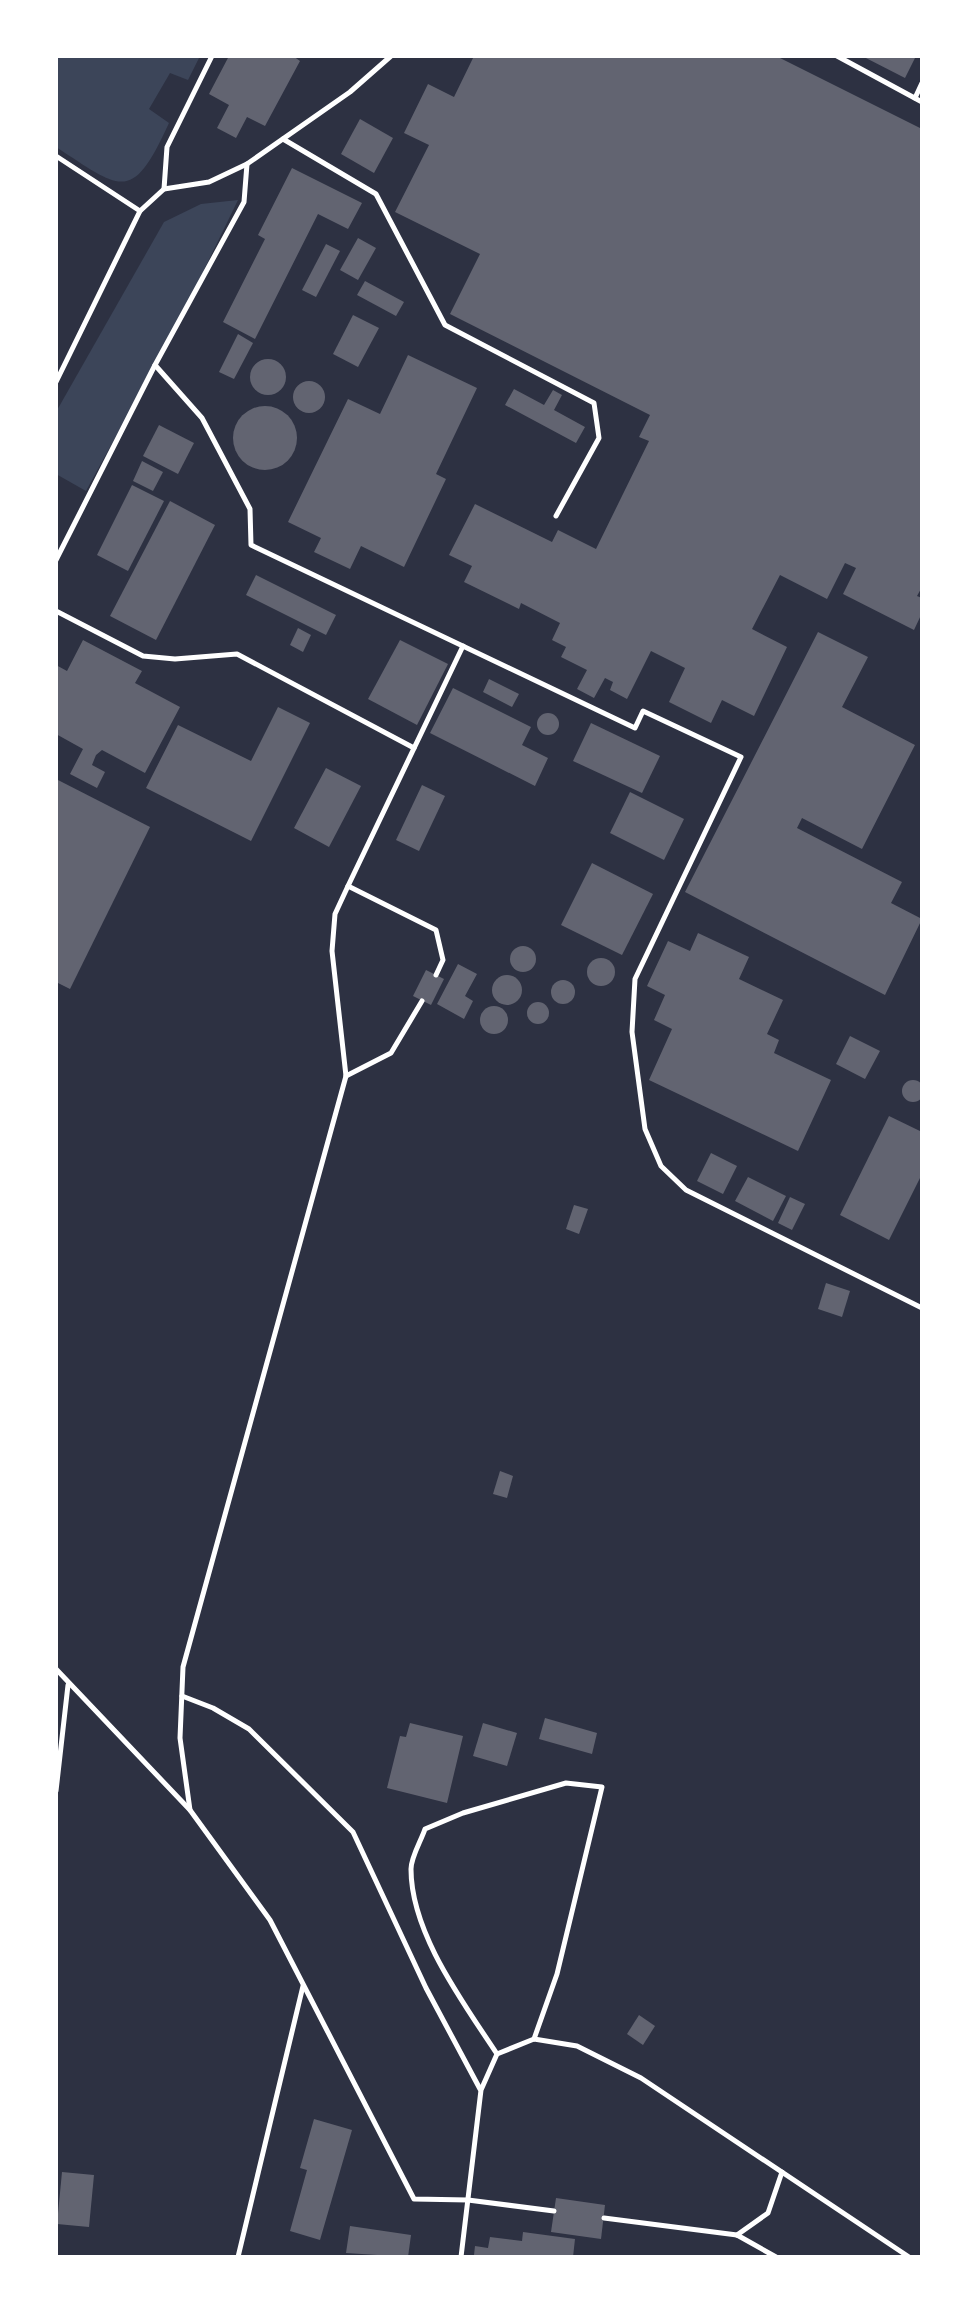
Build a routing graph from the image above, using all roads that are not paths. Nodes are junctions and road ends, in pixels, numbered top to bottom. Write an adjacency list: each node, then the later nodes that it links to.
1 (212, 56): 10 (lane)
2 (391, 56): 7 (lane)
3 (837, 56): 5 (lane)
4 (922, 83): 5 (lane)
5 (915, 98): 6 (lane)
6 (922, 102)
7 (283, 139): 9 (lane); 14 (lane)
8 (56, 156): 11 (lane)
9 (247, 164): 10 (lane); 12 (lane)
10 (164, 189): 11 (lane)
11 (140, 211): 13 (lane)
12 (155, 365): 15 (lane); 17 (lane)
13 (56, 382)
14 (556, 516)
15 (56, 560)
16 (56, 611): 18 (lane)
17 (463, 646): 18 (lane); 23 (lane)
18 (414, 748): 19 (lane)
19 (348, 886): 20 (lane); 22 (lane)
20 (436, 975)
21 (422, 1001): 22 (lane)
22 (346, 1076): 26 (lane)
23 (922, 1308)
24 (56, 1669): 25 (lane)
25 (68, 1684): 27 (lane); 28 (lane)
26 (182, 1696): 28 (lane); 32 (lane)
27 (56, 1791)
28 (190, 1810): 29 (lane)
29 (304, 1984): 34 (lane); 38 (lane)
30 (534, 2039): 31 (lane); 31 (lane); 33 (lane)
31 (497, 2054): 32 (lane)
32 (481, 2090): 34 (lane)
33 (782, 2172): 37 (lane); 41 (lane)
34 (468, 2200): 35 (lane); 39 (lane)
35 (554, 2211)
36 (604, 2218): 37 (lane)
37 (737, 2235): 40 (lane)
38 (238, 2257)
39 (461, 2257)
40 (776, 2257)
41 (909, 2257)

